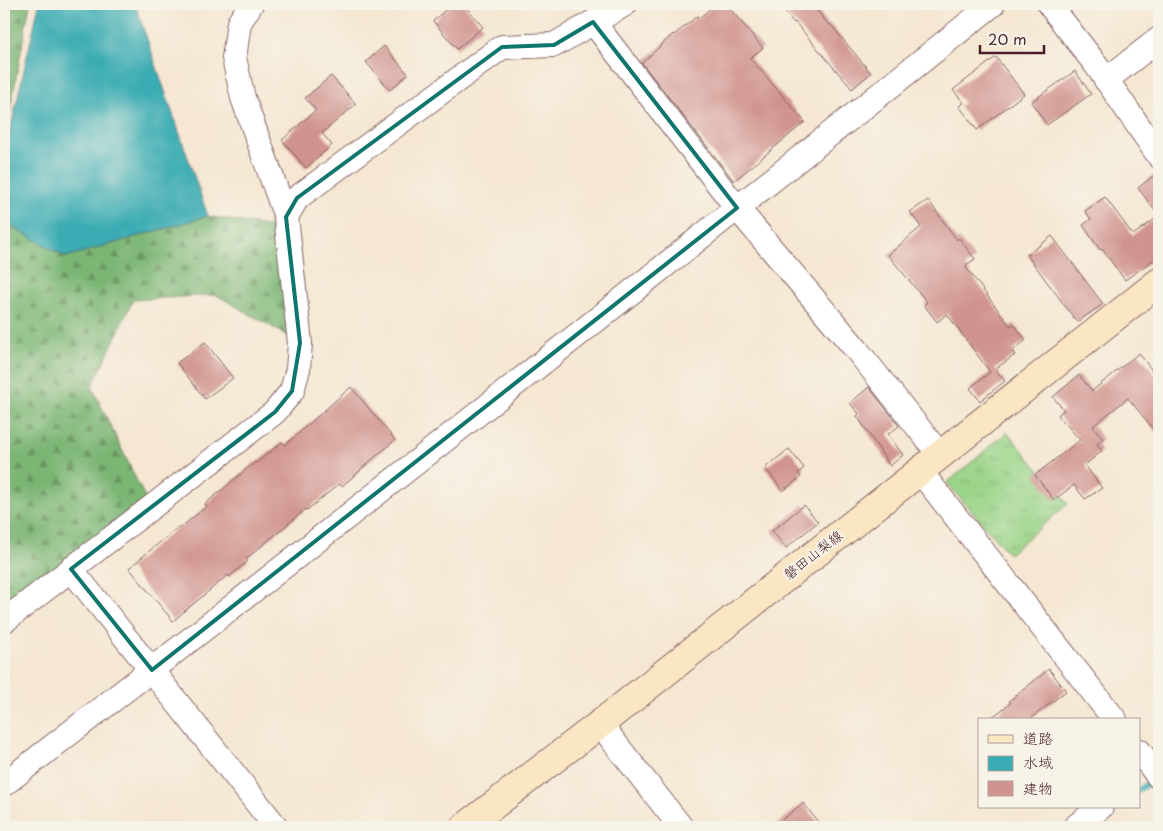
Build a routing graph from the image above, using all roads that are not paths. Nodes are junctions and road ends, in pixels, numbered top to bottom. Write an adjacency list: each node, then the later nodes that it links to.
1 (251, 4): 10 (street)
2 (625, 4): 5 (street)
3 (993, 4): 9 (street)
4 (1049, 4): 7 (street)
5 (593, 22): 9 (street); 10 (street)
6 (1159, 39): 7 (street)
7 (1106, 80): 8 (street)
8 (1159, 156)
9 (737, 208): 12 (street); 15 (street)
10 (286, 217): 13 (street)
11 (1159, 282): 12 (main road, 磐田山梨線)
12 (930, 463): 16 (street); 17 (main road, 磐田山梨線)
13 (71, 569): 14 (street); 15 (street)
14 (4, 621)
15 (152, 670): 18 (street); 20 (street)
16 (1114, 718)
17 (600, 724): 21 (main road, 磐田山梨線); 22 (street)
18 (4, 784)
19 (1100, 808): 23 (street)
20 (276, 827)
21 (466, 827)
22 (681, 827)
23 (1075, 827)

